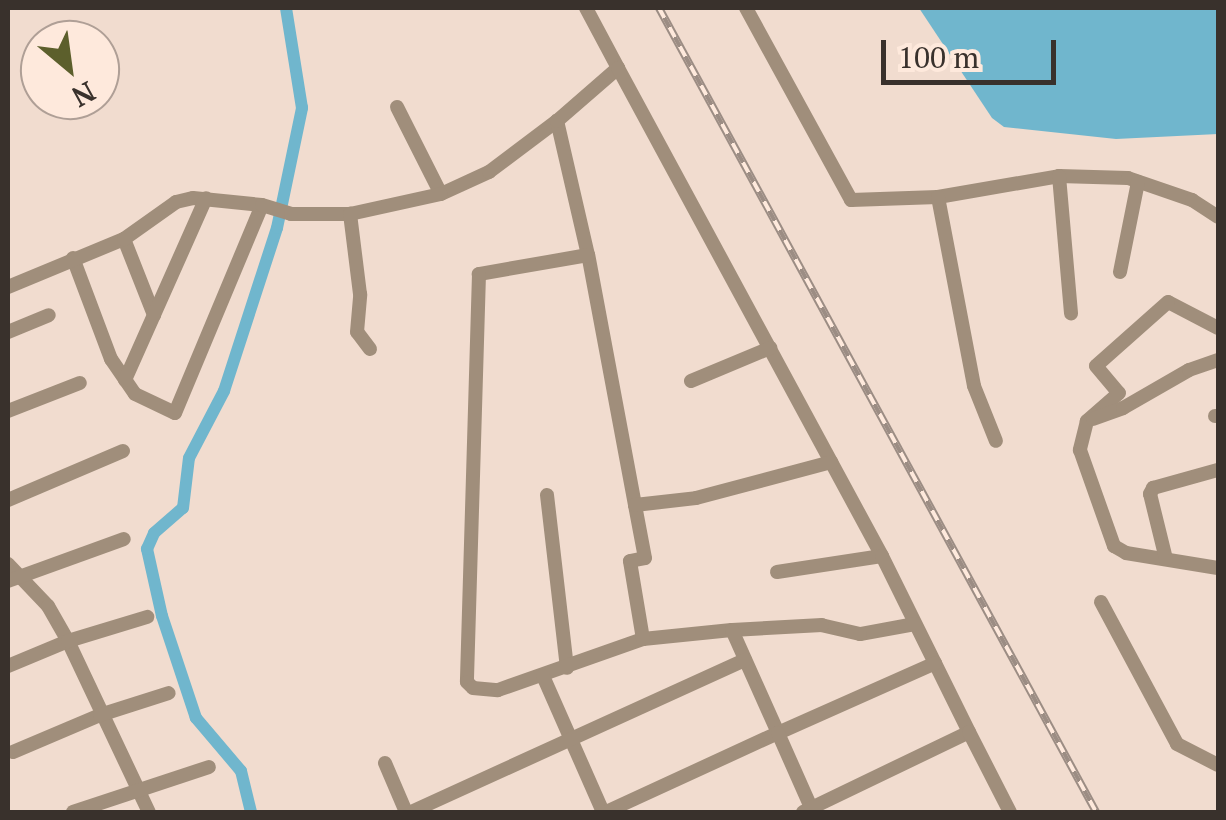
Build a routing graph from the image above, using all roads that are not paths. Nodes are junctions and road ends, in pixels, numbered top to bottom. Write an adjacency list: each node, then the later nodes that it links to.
1 (586, 8): 3 (street)
2 (746, 8): 9 (street)
3 (618, 68): 5 (street); 24 (street)
4 (396, 107): 8 (street)
5 (557, 121): 8 (street); 15 (street)
6 (1059, 176): 7 (street); 9 (street); 19 (street)
7 (1138, 182): 13 (street); 17 (street)
8 (441, 194): 12 (street)
9 (938, 197): 32 (street)
10 (206, 198): 11 (street); 14 (street); 21 (street)
11 (265, 206): 12 (street); 27 (street)
12 (350, 214): 25 (street)
13 (1218, 217)
14 (124, 239): 16 (street); 21 (street)
15 (588, 255): 38 (street); 57 (street)
16 (73, 258): 18 (street); 27 (street)
17 (1120, 272)
18 (8, 286)
19 (1071, 313)
20 (49, 315): 23 (street)
21 (154, 316): 27 (street)
22 (1218, 328): 31 (street)
23 (8, 332)
24 (770, 348): 28 (street); 34 (street)
25 (370, 349)
26 (1218, 360): 31 (street)
27 (125, 380)
28 (691, 381)
29 (80, 383): 30 (street)
30 (8, 411)
31 (1088, 421): 41 (street)
32 (996, 442)
33 (123, 451): 37 (street)
34 (831, 462): 38 (street); 40 (street)
35 (1218, 470): 41 (street)
36 (547, 495): 56 (street)
37 (8, 500)
38 (635, 505): 51 (street)
39 (124, 539): 45 (street)
40 (882, 556): 44 (street); 49 (street)
41 (1166, 559): 43 (street)
42 (8, 564): 45 (street)
43 (1218, 568)
44 (777, 572)
45 (23, 577): 46 (street); 52 (street)
46 (8, 581)
47 (1101, 602): 65 (street)
48 (147, 616): 52 (street)
49 (916, 624): 50 (street); 54 (street)
50 (732, 630): 51 (street); 53 (street)
51 (643, 639): 56 (street)
52 (68, 641): 55 (street); 59 (street)
53 (745, 660): 61 (street); 62 (street)
54 (935, 663): 60 (street); 61 (street)
55 (8, 666)
56 (567, 668): 57 (street)
57 (542, 676): 62 (street)
58 (169, 693): 59 (street)
59 (100, 716): 63 (street); 67 (street)
60 (969, 732): 68 (street); 73 (street)
61 (778, 733): 68 (street); 72 (street)
62 (571, 740): 71 (street); 72 (street)
63 (14, 752)
64 (385, 763): 71 (street)
65 (1218, 766)
66 (210, 767): 67 (street)
67 (139, 791): 69 (street); 70 (street)
68 (809, 811)
69 (73, 812)
70 (149, 812)
71 (408, 812)
72 (604, 812)
73 (1010, 812)

